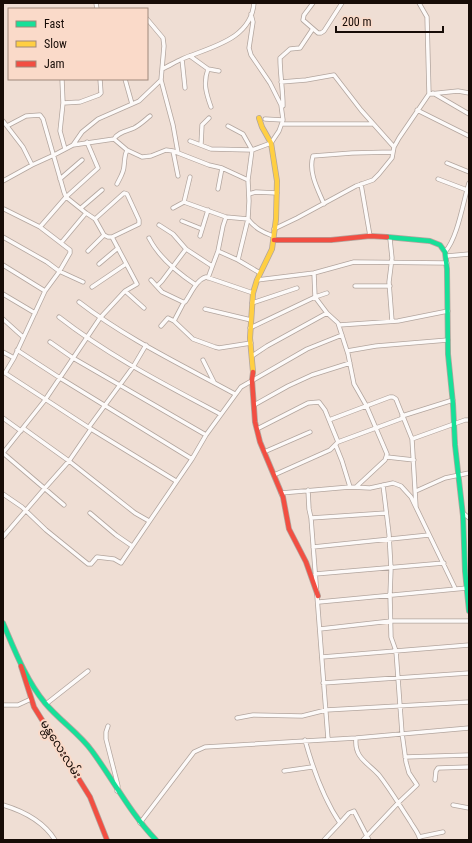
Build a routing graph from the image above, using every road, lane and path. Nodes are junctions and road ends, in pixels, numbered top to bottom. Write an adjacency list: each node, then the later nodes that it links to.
1 (254, 3): 5 (street)
2 (313, 3): 7 (street)
3 (342, 3): 7 (street)
4 (419, 3): 19 (street)
5 (251, 14): 8 (street); 25 (street)
6 (148, 20): 10 (street)
7 (312, 30): 17 (street)
8 (190, 56): 9 (street); 11 (street)
9 (182, 59): 10 (street); 18 (street)
10 (162, 69): 16 (street)
11 (208, 69): 12 (street); 23 (street)
12 (219, 72)
13 (62, 80): 21 (street)
14 (100, 80): 21 (street)
15 (125, 80): 22 (street)
16 (161, 80): 22 (street); 49 (street)
17 (281, 82): 25 (street); 33 (street)
18 (185, 88)
19 (431, 93): 20 (street); 24 (street); 26 (street)
20 (469, 93)
21 (63, 103): 44 (street)
22 (132, 104): 41 (street)
23 (211, 107)
24 (418, 110): 36 (street); 43 (street)
25 (283, 113): 32 (street)
26 (469, 114)
27 (150, 116): 37 (street)
28 (209, 118): 42 (street)
29 (259, 118): 40 (street)
30 (265, 119): 32 (street)
31 (3, 121): 34 (street)
32 (282, 122): 33 (street); 40 (street)
33 (372, 124): 43 (street)
34 (7, 126): 50 (street); 53 (street)
35 (228, 126): 46 (street)
36 (469, 136)
37 (114, 139): 39 (street); 45 (street)
38 (190, 141): 42 (street)
39 (87, 142): 41 (street); 70 (street)
40 (272, 142): 46 (street); 68 (street)
41 (73, 145): 44 (street)
42 (201, 145): 46 (street)
43 (394, 147): 48 (street)
44 (65, 149): 50 (street)
45 (127, 150): 47 (street); 63 (street)
46 (252, 150): 60 (street)
47 (173, 151): 49 (street); 56 (street)
48 (393, 152): 64 (street); 72 (street)
49 (178, 153): 54 (street)
50 (54, 156): 53 (street); 58 (street)
51 (82, 160): 58 (street)
52 (447, 163): 55 (street)
53 (32, 165): 61 (street)
54 (222, 168): 60 (street); 65 (street)
55 (469, 172)
56 (178, 176)
57 (190, 177): 71 (street)
58 (60, 179): 70 (street)
59 (438, 179): 67 (street)
60 (248, 180): 69 (street)
61 (3, 181)
62 (469, 183): 67 (street)
63 (117, 184)
64 (361, 184): 72 (street); 88 (street)
65 (218, 189)
66 (102, 190): 73 (street)
67 (467, 190): 99 (street)
68 (276, 193): 69 (street); 85 (street)
69 (249, 194): 80 (street)
70 (66, 197): 73 (street); 83 (street)
71 (184, 202): 74 (street); 76 (street)
72 (324, 204): 85 (street)
73 (80, 208): 77 (street)
74 (173, 208)
75 (4, 209): 83 (street)
76 (208, 210): 78 (street); 84 (street)
77 (86, 213): 79 (street); 94 (street)
78 (226, 217): 80 (street); 98 (street)
79 (95, 219): 86 (street); 90 (street)
80 (248, 219): 92 (street); 101 (street)
81 (182, 221): 84 (street)
82 (159, 225): 96 (street)
83 (40, 227): 94 (street)
84 (202, 229): 87 (street)
85 (274, 229): 92 (street)
86 (104, 235): 90 (street); 97 (street)
87 (200, 236)
88 (370, 236): 92 (street); 93 (street)
89 (3, 237): 109 (street)
90 (112, 237): 95 (street)
91 (149, 238): 108 (street)
92 (273, 238): 110 (street)
93 (390, 239): 99 (street); 102 (street)
94 (61, 243): 109 (street)
95 (118, 248): 104 (street); 105 (street)
96 (186, 249): 107 (street); 108 (street)
97 (88, 251)
98 (218, 251): 101 (street); 107 (street)
99 (446, 254): 100 (street); 103 (street)
100 (469, 254)
101 (238, 260): 110 (street)
102 (392, 262): 103 (street); 111 (street); 119 (street)
103 (447, 263): 133 (street)
104 (99, 264)
105 (126, 264): 120 (street); 123 (street)
106 (3, 265): 122 (street)
107 (212, 266): 112 (street)
108 (172, 267): 116 (street); 117 (street)
109 (59, 271): 115 (street); 122 (street)
110 (260, 273): 114 (street)
111 (314, 273): 114 (street); 127 (street)
112 (208, 278): 116 (street); 124 (street)
113 (151, 280): 117 (street)
114 (257, 280): 124 (street)
115 (83, 282)
116 (196, 285): 129 (street)
117 (157, 286): 129 (street)
118 (355, 286): 119 (street)
119 (390, 286): 141 (street)
120 (92, 287)
121 (297, 288): 130 (street)
122 (45, 290): 134 (street)
123 (126, 291): 131 (street); 137 (street)
124 (253, 293): 130 (street)
125 (327, 293): 127 (street)
126 (3, 294): 134 (street)
127 (315, 297): 135 (street); 144 (street)
128 (79, 302): 137 (street)
129 (184, 302): 140 (street)
130 (252, 303): 139 (street)
131 (144, 308)
132 (205, 309): 139 (street)
133 (448, 311): 141 (street); 148 (street)
134 (35, 313): 146 (street)
135 (327, 313): 142 (street); 155 (street)
136 (59, 317): 147 (street)
137 (100, 318): 147 (street); 151 (street)
138 (3, 319): 146 (street)
139 (251, 320): 144 (street)
140 (174, 321): 143 (street); 150 (street)
141 (392, 321): 142 (street)
142 (339, 325): 145 (street)
143 (161, 326)
144 (250, 328): 150 (street)
145 (342, 335): 153 (street); 163 (street)
146 (23, 337): 152 (street)
147 (87, 338): 157 (street); 160 (street)
148 (448, 340): 153 (street); 168 (street)
149 (50, 342): 157 (street)
150 (251, 343): 155 (street)
151 (146, 345): 160 (street); 164 (street)
152 (17, 350): 156 (street); 162 (street)
153 (347, 350): 159 (street)
154 (3, 352): 156 (street)
155 (252, 356): 163 (street)
156 (14, 358): 161 (street)
157 (73, 358): 162 (street); 165 (street)
158 (203, 360): 164 (street)
159 (350, 363): 170 (street); 171 (street)
160 (133, 367): 165 (street); 172 (street)
161 (4, 373): 167 (street)
162 (60, 378): 167 (street); 169 (street)
163 (252, 380): 166 (street); 170 (street)
164 (214, 383): 166 (street)
165 (120, 385): 169 (street); 183 (street)
166 (235, 394): 172 (street)
167 (45, 400): 179 (street); 181 (street)
168 (453, 400): 173 (street); 177 (street)
169 (105, 405): 179 (street); 189 (street)
170 (254, 405): 180 (street)
171 (366, 405): 173 (street); 175 (street); 178 (street)
172 (220, 414): 183 (street)
173 (403, 417): 178 (street); 184 (street)
174 (3, 418): 181 (street)
175 (329, 420): 180 (street); 185 (street)
176 (469, 420): 177 (street)
177 (454, 424): 184 (street); 193 (street)
178 (376, 427): 185 (street); 188 (street)
179 (90, 428): 191 (street); 195 (street)
180 (257, 429): 186 (street)
181 (22, 430): 187 (street); 191 (street)
182 (310, 432): 186 (street)
183 (206, 435): 189 (street)
184 (412, 439): 190 (street)
185 (337, 444): 194 (street); 197 (street)
186 (264, 452): 194 (street)
187 (3, 453): 199 (street)
188 (387, 457): 190 (street); 198 (street)
189 (192, 459): 195 (street)
190 (414, 460): 201 (street)
191 (69, 461): 199 (street); 212 (street)
192 (469, 473): 193 (street)
193 (459, 474): 201 (street); 209 (street)
194 (274, 475): 202 (street)
195 (176, 481): 212 (street)
196 (383, 485): 198 (street); 205 (street); 208 (street)
197 (350, 487): 198 (street); 200 (street)
198 (356, 487)
199 (45, 488): 204 (street); 206 (street)
200 (308, 490): 202 (street); 210 (street)
201 (416, 491): 205 (street)
202 (282, 493): 227 (street)
203 (3, 494): 206 (street)
204 (64, 505)
205 (416, 508): 214 (street)
206 (26, 511): 213 (street); 216 (street)
207 (90, 513): 216 (street)
208 (386, 513): 210 (street); 215 (street)
209 (463, 513): 211 (street); 217 (street)
210 (312, 518): 218 (street)
211 (469, 518)
212 (149, 521): 216 (street)
213 (4, 535)
214 (429, 535): 215 (street); 219 (street)
215 (389, 539): 218 (street); 220 (street)
216 (132, 546)
217 (467, 546): 221 (street)
218 (313, 547): 222 (street)
219 (444, 563): 220 (street); 223 (street)
220 (390, 568): 222 (street); 225 (street)
221 (467, 570): 224 (street)
222 (315, 574): 227 (street)
223 (455, 588): 224 (street); 225 (street)
224 (467, 588): 226 (street)
225 (390, 595): 228 (street); 231 (street)
226 (468, 595): 229 (street)
227 (318, 596): 228 (street)
228 (319, 602): 233 (street)
229 (469, 611)
230 (469, 620): 231 (street)
231 (391, 621): 233 (street); 235 (street)
232 (3, 623): 236 (street)
233 (320, 629): 237 (street)
234 (469, 645): 235 (street)
235 (396, 652): 237 (street); 240 (street)
236 (18, 657): 242 (street, မန္တလေးလမ်း); 244 (street)
237 (322, 657): 241 (street)
238 (88, 671): 244 (street)
239 (469, 673): 240 (street)
240 (398, 679): 241 (street); 246 (street)
241 (323, 683): 247 (street)
242 (31, 699): 245 (street); 272 (street, မန္တလေးလမ်း)
243 (469, 702): 246 (street)
244 (46, 704): 261 (street)
245 (3, 705)
246 (400, 706): 247 (street); 251 (street)
247 (326, 710): 248 (street); 253 (street)
248 (237, 718)
249 (108, 726): 261 (street)
250 (469, 728): 251 (street)
251 (402, 734): 252 (street); 256 (street)
252 (356, 738): 253 (street); 262 (street)
253 (328, 739): 254 (street)
254 (305, 740): 257 (street); 266 (street)
255 (469, 755): 256 (street)
256 (405, 757): 262 (street)
257 (312, 767): 259 (street); 267 (street)
258 (469, 767): 260 (street)
259 (284, 771)
260 (435, 780)
261 (117, 792): 266 (street)
262 (398, 803): 269 (street); 270 (street)
263 (3, 805): 271 (street)
264 (453, 805): 265 (street)
265 (469, 808)
266 (140, 823): 273 (street)
267 (340, 823): 269 (street); 274 (street)
268 (443, 832): 270 (street)
269 (367, 836): 275 (street); 276 (street)
270 (420, 838)
271 (55, 840)
272 (107, 840)
273 (156, 840)
274 (324, 840)
275 (363, 840)
276 (369, 840)

